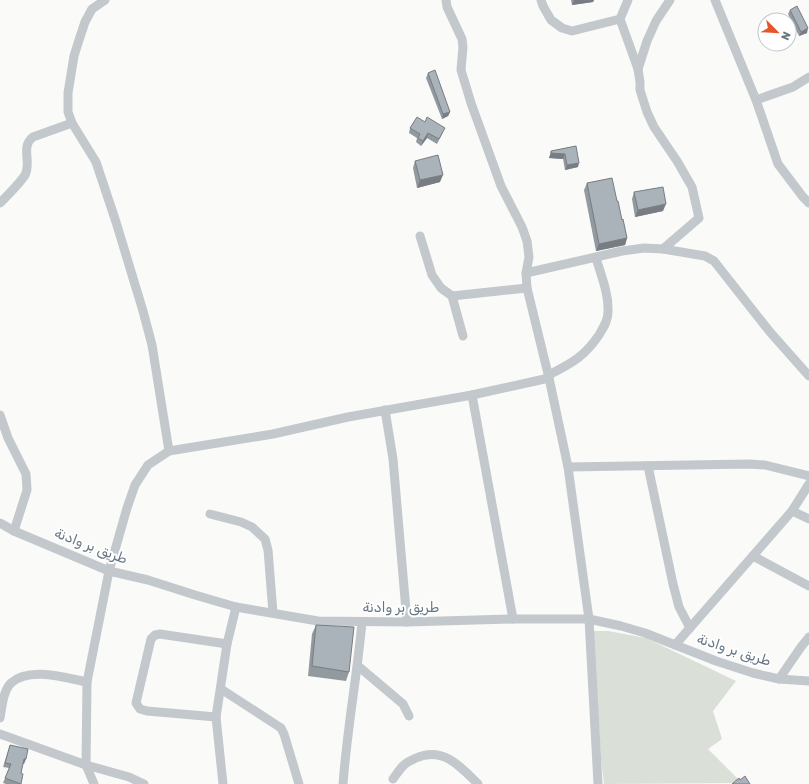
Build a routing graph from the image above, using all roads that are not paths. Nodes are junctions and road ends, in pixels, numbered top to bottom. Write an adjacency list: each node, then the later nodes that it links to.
1 (105, 0): 11 (street)
2 (446, 0): 17 (street)
3 (541, 0): 7 (street)
4 (628, 0): 7 (street)
5 (670, 0): 8 (street)
6 (714, 0): 10 (street)
7 (620, 19): 8 (street)
8 (638, 69): 15 (street)
9 (809, 77): 10 (street)
10 (756, 100): 13 (street)
11 (72, 123): 12 (street); 26 (street)
12 (0, 203)
13 (809, 203)
14 (420, 236): 19 (street)
15 (663, 249): 16 (street); 21 (street)
16 (596, 258): 17 (street); 22 (street)
17 (526, 274): 18 (street)
18 (527, 288): 19 (street); 22 (street)
19 (452, 296): 20 (street)
20 (463, 336)
21 (809, 376)
22 (549, 377): 23 (street); 28 (street)
23 (472, 395): 24 (street); 41 (street)
24 (385, 410): 26 (street); 44 (street)
25 (0, 415): 35 (street)
26 (169, 451): 37 (street)
27 (648, 466): 28 (street); 29 (street); 45 (street)
28 (568, 467): 42 (street)
29 (809, 476)
30 (809, 484): 31 (street)
31 (792, 511): 33 (street); 36 (street)
32 (210, 514): 40 (street)
33 (809, 519)
34 (0, 523): 35 (street, طريق بر وادنة)
35 (14, 530): 37 (street, طريق بر وادنة)
36 (753, 556): 38 (street); 45 (street)
37 (108, 570): 39 (street, طريق بر وادنة); 52 (street)
38 (809, 586)
39 (236, 606): 40 (street, طريق بر وادنة); 47 (street)
40 (272, 613): 43 (street, طريق بر وادنة)
41 (513, 618): 42 (street, طريق بر وادنة); 44 (street, طريق بر وادنة)
42 (589, 619): 48 (street, طريق بر وادنة); 66 (street)
43 (362, 622): 44 (street, طريق بر وادنة); 49 (street)
44 (407, 622)
45 (690, 628): 48 (street)
46 (809, 637): 50 (street)
47 (227, 644): 53 (street); 55 (street)
48 (675, 645): 50 (street, طريق بر وادنة)
49 (358, 666): 54 (street); 64 (street)
50 (779, 679): 51 (street, طريق بر وادنة)
51 (809, 681)
52 (87, 682): 56 (street); 58 (street)
53 (221, 689): 55 (street); 63 (street)
54 (409, 716)
55 (216, 717): 62 (street)
56 (0, 718)
57 (0, 734): 58 (street)
58 (86, 765): 60 (street); 61 (street)
59 (393, 779): 65 (street)
60 (94, 784)
61 (144, 784)
62 (223, 784)
63 (299, 784)
64 (343, 784)
65 (478, 784)
66 (598, 784)

